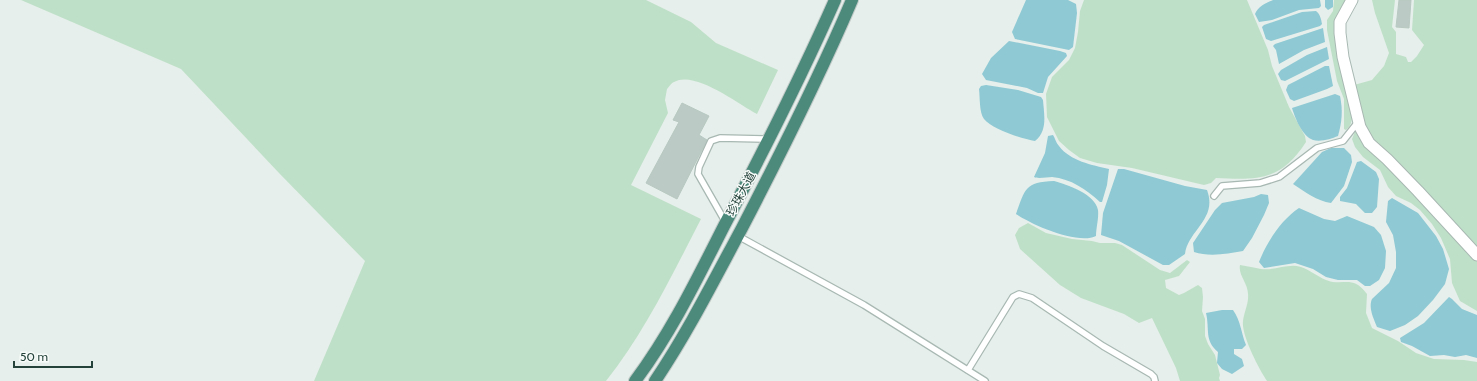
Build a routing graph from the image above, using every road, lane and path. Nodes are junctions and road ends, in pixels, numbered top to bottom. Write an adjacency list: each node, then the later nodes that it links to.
1 (835, 0): 5 (highway, 珍珠大道)
2 (852, 0): 8 (highway, 珍珠大道)
3 (1352, 0): 4 (street)
4 (1359, 121): 6 (lane); 9 (street)
5 (770, 139): 7 (highway, 珍珠大道); 7 (lane)
6 (1214, 196)
7 (726, 223): 11 (highway, 珍珠大道)
8 (738, 236): 10 (lane); 12 (highway, 珍珠大道)
9 (1477, 255)
10 (968, 370): 13 (lane); 14 (lane)
11 (635, 381)
12 (656, 381)
13 (985, 381)
14 (1156, 381)

